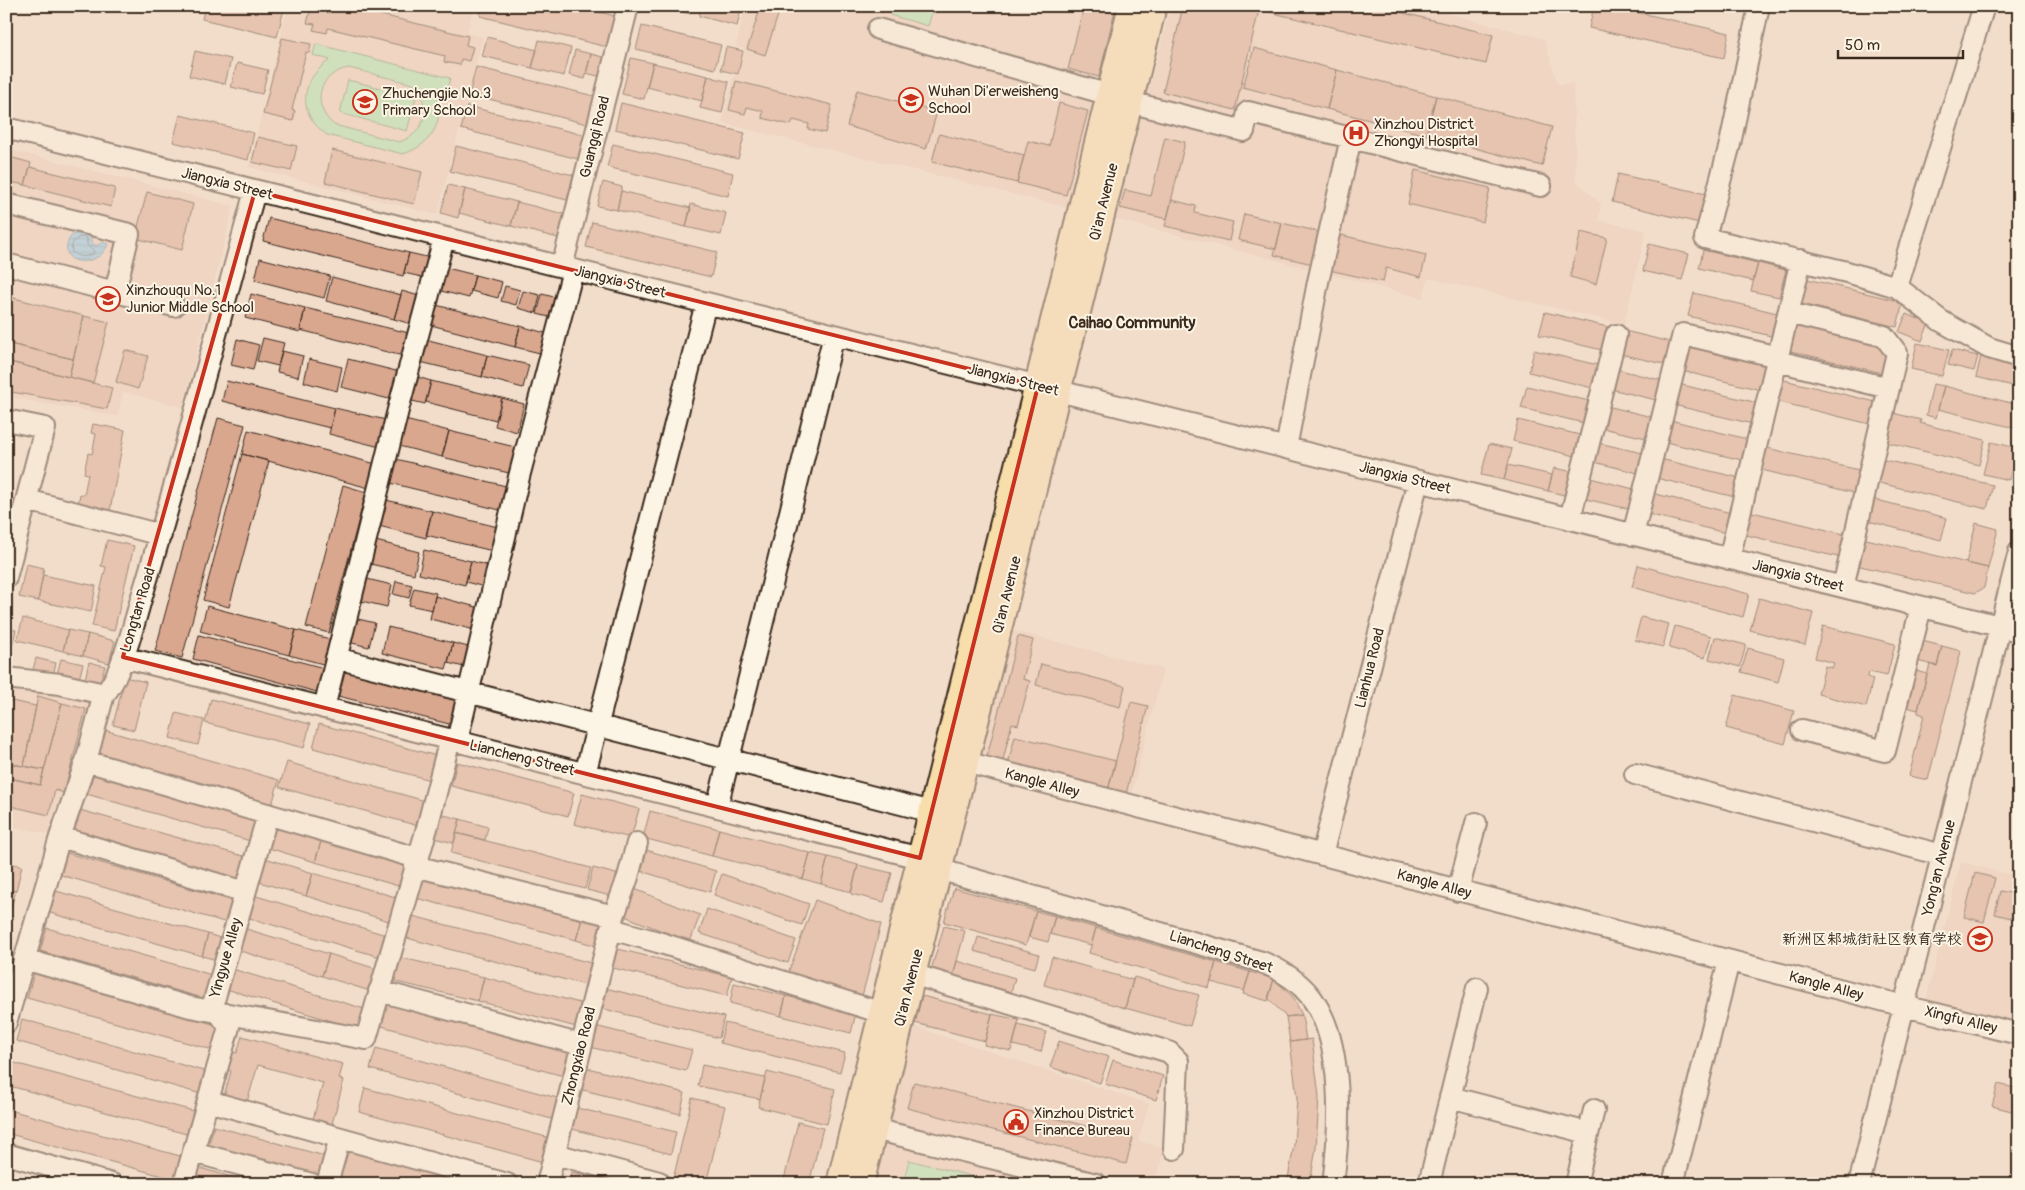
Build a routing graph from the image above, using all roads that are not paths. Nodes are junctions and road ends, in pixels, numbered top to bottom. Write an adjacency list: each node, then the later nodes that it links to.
1 (628, 6): 16 (street, Guangqi Road)
2 (1132, 6): 7 (main road, Qi'an Avenue)
3 (1153, 6): 7 (main road, Qi'an Avenue)
4 (1759, 6): 14 (street)
5 (1984, 6): 17 (street)
6 (878, 29): 7 (street)
7 (1119, 99): 9 (street); 26 (main road, Qi'an Avenue)
8 (6, 128): 11 (street, Jiangxia Street)
9 (1351, 138): 10 (street); 29 (street)
10 (1541, 186)
11 (255, 191): 13 (street, Jiangxia Street); 33 (street, Longtan Road)
12 (6, 204): 18 (street)
13 (444, 238): 16 (street, Jiangxia Street); 42 (street)
14 (1801, 260): 17 (street); 21 (street)
15 (6, 264): 18 (street)
16 (567, 269): 19 (street, Jiangxia Street); 44 (street, Guangqi Road)
17 (1897, 287): 24 (street)
18 (114, 292): 20 (street)
19 (706, 303): 22 (street, Jiangxia Street); 47 (street)
20 (174, 306)
21 (1788, 314): 25 (street); 27 (street)
22 (834, 335): 26 (street, Jiangxia Street); 50 (street)
23 (1616, 335): 32 (street)
24 (2019, 356)
25 (1777, 359): 27 (street); 34 (street); 36 (street)
26 (1047, 388): 29 (street, Jiangxia Street); 52 (main road, Qi'an Avenue); 56 (main road, Qi'an Avenue)
27 (1889, 388): 38 (street)
28 (6, 420): 31 (street)
29 (1286, 448): 30 (street, Jiangxia Street)
30 (1418, 481): 32 (street, Jiangxia Street); 61 (street, Lianhua Road)
31 (26, 500): 33 (street); 37 (street)
32 (1570, 519): 34 (street, Jiangxia Street)
33 (161, 535): 41 (street, Longtan Road)
34 (1633, 535): 36 (street, Jiangxia Street)
35 (2019, 552): 40 (street, Yong'an Avenue)
36 (1729, 559): 38 (street, Jiangxia Street)
37 (6, 578)
38 (1843, 587): 39 (street, Jiangxia Street)
39 (1922, 607): 40 (street, Jiangxia Street); 48 (street)
40 (2009, 629): 62 (street, Yong'an Avenue)
41 (123, 657): 45 (street, Longtan Road); 46 (street, Liancheng Street)
42 (336, 658): 44 (street); 46 (street)
43 (6, 678): 45 (street)
44 (468, 692): 47 (street); 49 (street, Guangqi Road)
45 (104, 694): 51 (street, Longtan Road)
46 (324, 708): 49 (street, Liancheng Street)
47 (597, 726): 50 (street); 53 (street)
48 (1802, 730)
49 (453, 740): 53 (street, Liancheng Street); 63 (street, Guangqi Road)
50 (728, 759): 55 (street); 56 (street)
51 (86, 761): 57 (street); 59 (street, Longtan Road)
52 (965, 762): 61 (street, Kangle Alley); 64 (main road, Qi'an Avenue)
53 (585, 774): 55 (street, Liancheng Street)
54 (1635, 774): 62 (street)
55 (716, 807): 64 (street, Liancheng Street)
56 (932, 812): 64 (main road, Qi'an Avenue)
57 (268, 814): 63 (street); 66 (street, Yingyue Alley)
58 (1476, 823): 65 (street)
59 (60, 837): 66 (street); 68 (street, Longtan Road)
60 (637, 844): 67 (street, Zhongxiao Road)
61 (1322, 855): 65 (street, Kangle Alley)
62 (1942, 855): 73 (street, Yong'an Avenue)
63 (416, 862): 67 (street); 72 (street, Guangqi Road)
64 (929, 864): 70 (main road, Qi'an Avenue); 75 (main road, Qi'an Avenue); 99 (street, Liancheng Street)
65 (1458, 891): 69 (street, Kangle Alley)
66 (245, 892): 74 (street, Yingyue Alley)
67 (612, 923): 75 (street); 78 (street, Zhongxiao Road)
68 (24, 959): 74 (street); 76 (street, Longtan Road)
69 (1730, 961): 73 (street, Kangle Alley); 102 (street)
70 (912, 974): 82 (main road, Qi'an Avenue); 85 (street)
71 (1477, 988): 79 (street)
72 (380, 991): 74 (street, Guangqi Road); 78 (street)
73 (1904, 1006): 77 (street, Xingfu Alley); 103 (street, Yong'an Avenue)
74 (218, 1012): 80 (street, Yingyue Alley)
75 (882, 1013): 96 (main road, Qi'an Avenue)
76 (7, 1021)
77 (2019, 1034)
78 (582, 1045): 88 (street, Zhongxiao Road)
79 (1450, 1097): 83 (street); 100 (street)
80 (208, 1101): 84 (street); 86 (street, Yingyue Alley)
81 (1594, 1110): 83 (street)
82 (874, 1129): 97 (main road, Qi'an Avenue); 98 (street)
83 (1588, 1133): 101 (street)
84 (340, 1138): 93 (street); 94 (street)
85 (1174, 1149)
86 (193, 1152): 91 (street, Yingyue Alley); 92 (street)
87 (6, 1154): 90 (street)
88 (554, 1154): 89 (street); 95 (street, Zhongxiao Road)
89 (659, 1182)
90 (112, 1184)
91 (184, 1184)
92 (312, 1184)
93 (327, 1184)
94 (507, 1184)
95 (547, 1184)
96 (840, 1184)
97 (860, 1184)
98 (1096, 1184)
99 (1333, 1184)
100 (1429, 1184)
101 (1576, 1184)
102 (1672, 1184)
103 (1859, 1184)

